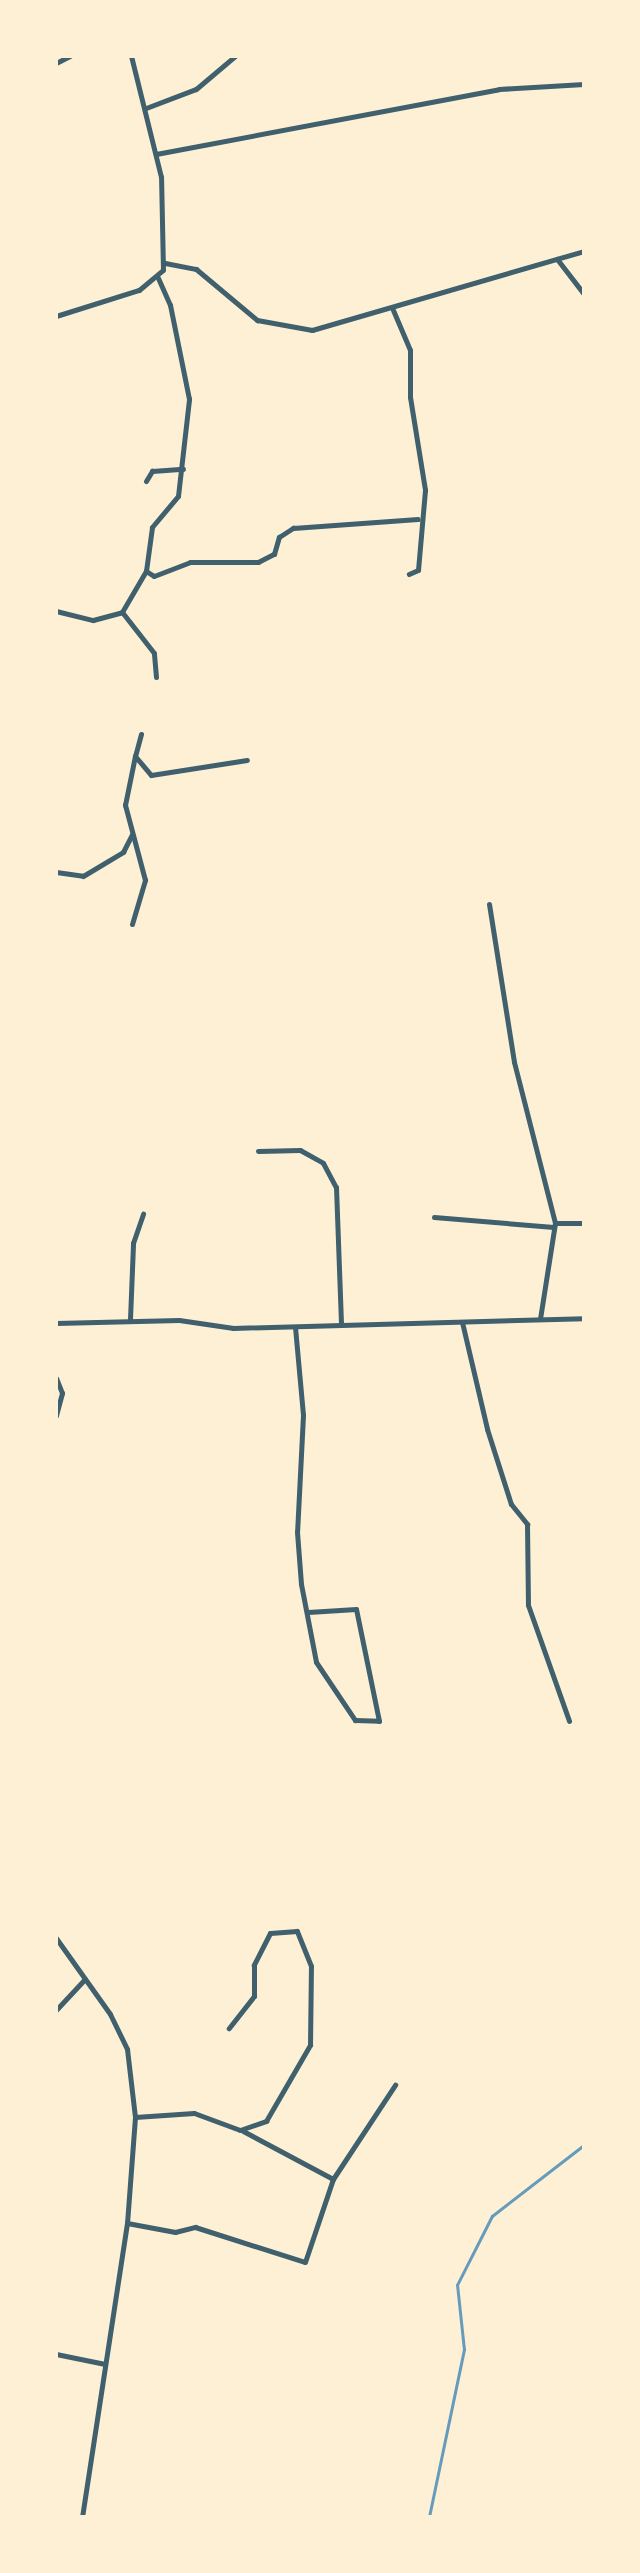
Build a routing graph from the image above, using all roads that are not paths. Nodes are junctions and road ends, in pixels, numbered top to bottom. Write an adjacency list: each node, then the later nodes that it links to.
1 (70, 56): 4 (street)
2 (131, 56): 6 (street)
3 (235, 56): 6 (street)
4 (56, 63)
5 (584, 84): 7 (street)
6 (146, 108): 7 (street)
7 (156, 154): 10 (street)
8 (584, 251): 9 (street)
9 (557, 259): 12 (street); 13 (street)
10 (165, 263): 11 (street); 13 (street)
11 (158, 278): 14 (street); 15 (street)
12 (584, 294)
13 (393, 310): 17 (street)
14 (56, 316)
15 (183, 469): 16 (street); 18 (street)
16 (146, 481)
17 (418, 519): 18 (street); 19 (street)
18 (146, 571): 21 (street)
19 (410, 574)
20 (56, 611): 21 (street)
21 (122, 611): 22 (street)
22 (156, 677)
23 (141, 734): 24 (street)
24 (135, 756): 25 (street); 26 (street)
25 (247, 760)
26 (133, 834): 27 (street); 29 (street)
27 (56, 872)
28 (489, 904): 34 (street)
29 (132, 924)
30 (258, 1152): 40 (street)
31 (143, 1214): 35 (street)
32 (434, 1217): 34 (street)
33 (584, 1223): 34 (street)
34 (554, 1225): 36 (street)
35 (130, 1319): 39 (street); 41 (street)
36 (540, 1319): 37 (street); 38 (street)
37 (583, 1319)
38 (462, 1322): 40 (street); 45 (street)
39 (56, 1323)
40 (341, 1325): 41 (street)
41 (295, 1327): 44 (street)
42 (56, 1378): 43 (street)
43 (56, 1416)
44 (308, 1612): 44 (street)
45 (569, 1721)
46 (56, 1938): 47 (street)
47 (84, 1980): 48 (street); 51 (street)
48 (56, 2010)
49 (229, 2028): 52 (street)
50 (395, 2085): 53 (street)
51 (135, 2118): 52 (street); 54 (street)
52 (240, 2130): 53 (street)
53 (333, 2179): 54 (street)
54 (127, 2223): 56 (street)
55 (56, 2354): 56 (street)
56 (105, 2364): 57 (street)
57 (82, 2517)

